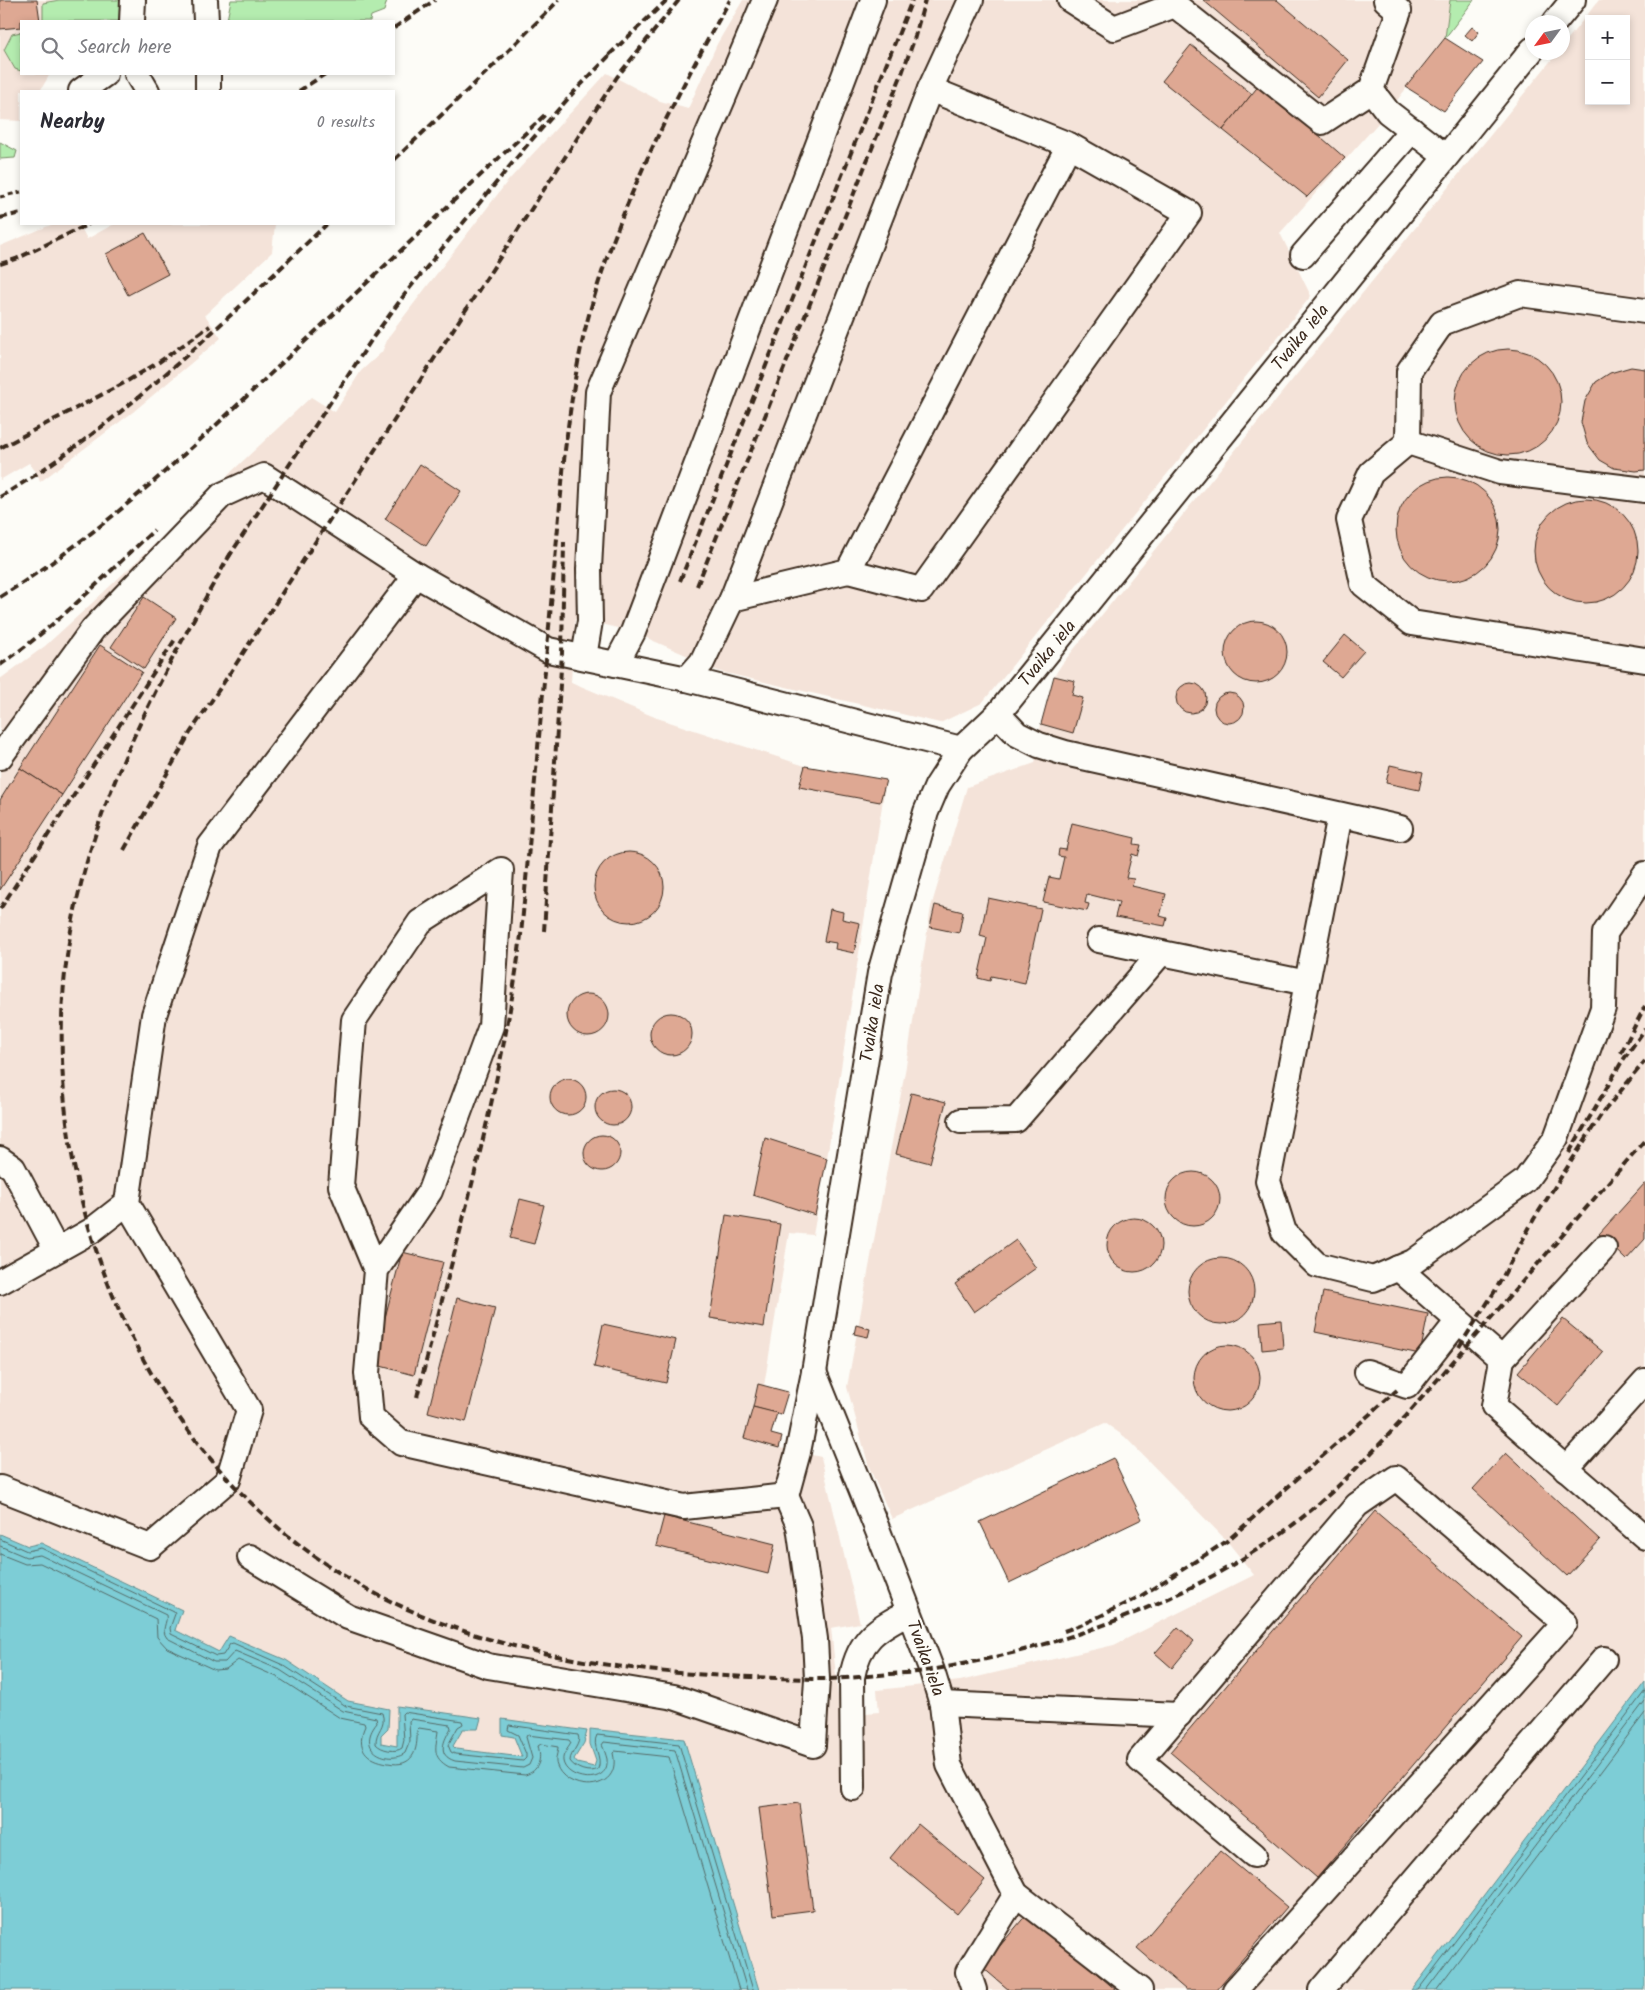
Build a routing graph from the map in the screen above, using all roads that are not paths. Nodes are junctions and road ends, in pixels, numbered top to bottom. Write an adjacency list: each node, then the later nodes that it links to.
1 (133, 0): 10 (street)
2 (205, 0): 11 (street)
3 (765, 0): 31 (street)
4 (873, 0): 33 (street)
5 (971, 0): 16 (street)
6 (1070, 0): 20 (street)
7 (1386, 0): 20 (street)
8 (1573, 0): 9 (street)
9 (1561, 15)
10 (132, 20)
11 (206, 20)
12 (1525, 59): 23 (street, Tvaika iela)
13 (104, 75): 17 (street)
14 (138, 75): 18 (street)
15 (208, 75): 19 (street)
16 (930, 89): 22 (street); 30 (street)
17 (82, 90)
18 (146, 90)
19 (208, 90)
20 (1371, 90): 21 (street)
21 (1412, 130): 23 (street); 24 (street)
22 (1069, 144): 28 (street); 28 (street)
23 (1445, 156): 35 (street, Tvaika iela)
24 (1303, 255)
25 (1645, 311): 26 (street)
26 (1408, 442): 27 (street); 32 (street)
27 (1645, 490)
28 (848, 571): 30 (street)
29 (416, 575): 31 (street); 36 (street); 47 (street)
30 (732, 598): 34 (street)
31 (584, 657): 33 (street)
32 (1645, 660)
33 (616, 664): 34 (street)
34 (686, 679): 37 (street)
35 (998, 714): 37 (street, Tvaika iela); 39 (street)
36 (8, 736): 38 (street)
37 (960, 749): 55 (street, Tvaika iela)
38 (0, 756)
39 (1340, 815): 40 (street); 44 (street)
40 (1400, 828)
41 (1645, 874): 50 (street)
42 (1099, 940): 43 (street)
43 (1161, 953): 44 (street); 45 (street)
44 (1307, 983): 50 (street)
45 (961, 1121)
46 (0, 1159): 49 (street)
47 (127, 1204): 49 (street); 59 (street)
48 (1604, 1248): 54 (street)
49 (56, 1249): 52 (street)
50 (1398, 1268): 53 (street)
51 (376, 1270): 51 (street); 60 (street)
52 (0, 1282)
53 (1458, 1321): 54 (street); 56 (street)
54 (1502, 1360): 58 (street)
55 (814, 1372): 60 (street, Tvaika iela); 63 (street, Tvaika iela)
56 (1367, 1372)
57 (1645, 1381): 58 (street)
58 (1566, 1468): 61 (street)
59 (0, 1488)
60 (786, 1496): 62 (street)
61 (1645, 1537)
62 (250, 1557)
63 (909, 1612): 65 (street, Tvaika iela); 67 (street)
64 (1604, 1659): 73 (street)
65 (942, 1704): 66 (street); 69 (street, Tvaika iela)
66 (1179, 1715): 68 (street); 72 (street)
67 (853, 1788)
68 (1254, 1855)
69 (1016, 1894): 70 (street); 71 (street)
70 (974, 1990)
71 (1140, 1990)
72 (1235, 1990)
73 (1321, 1990)

